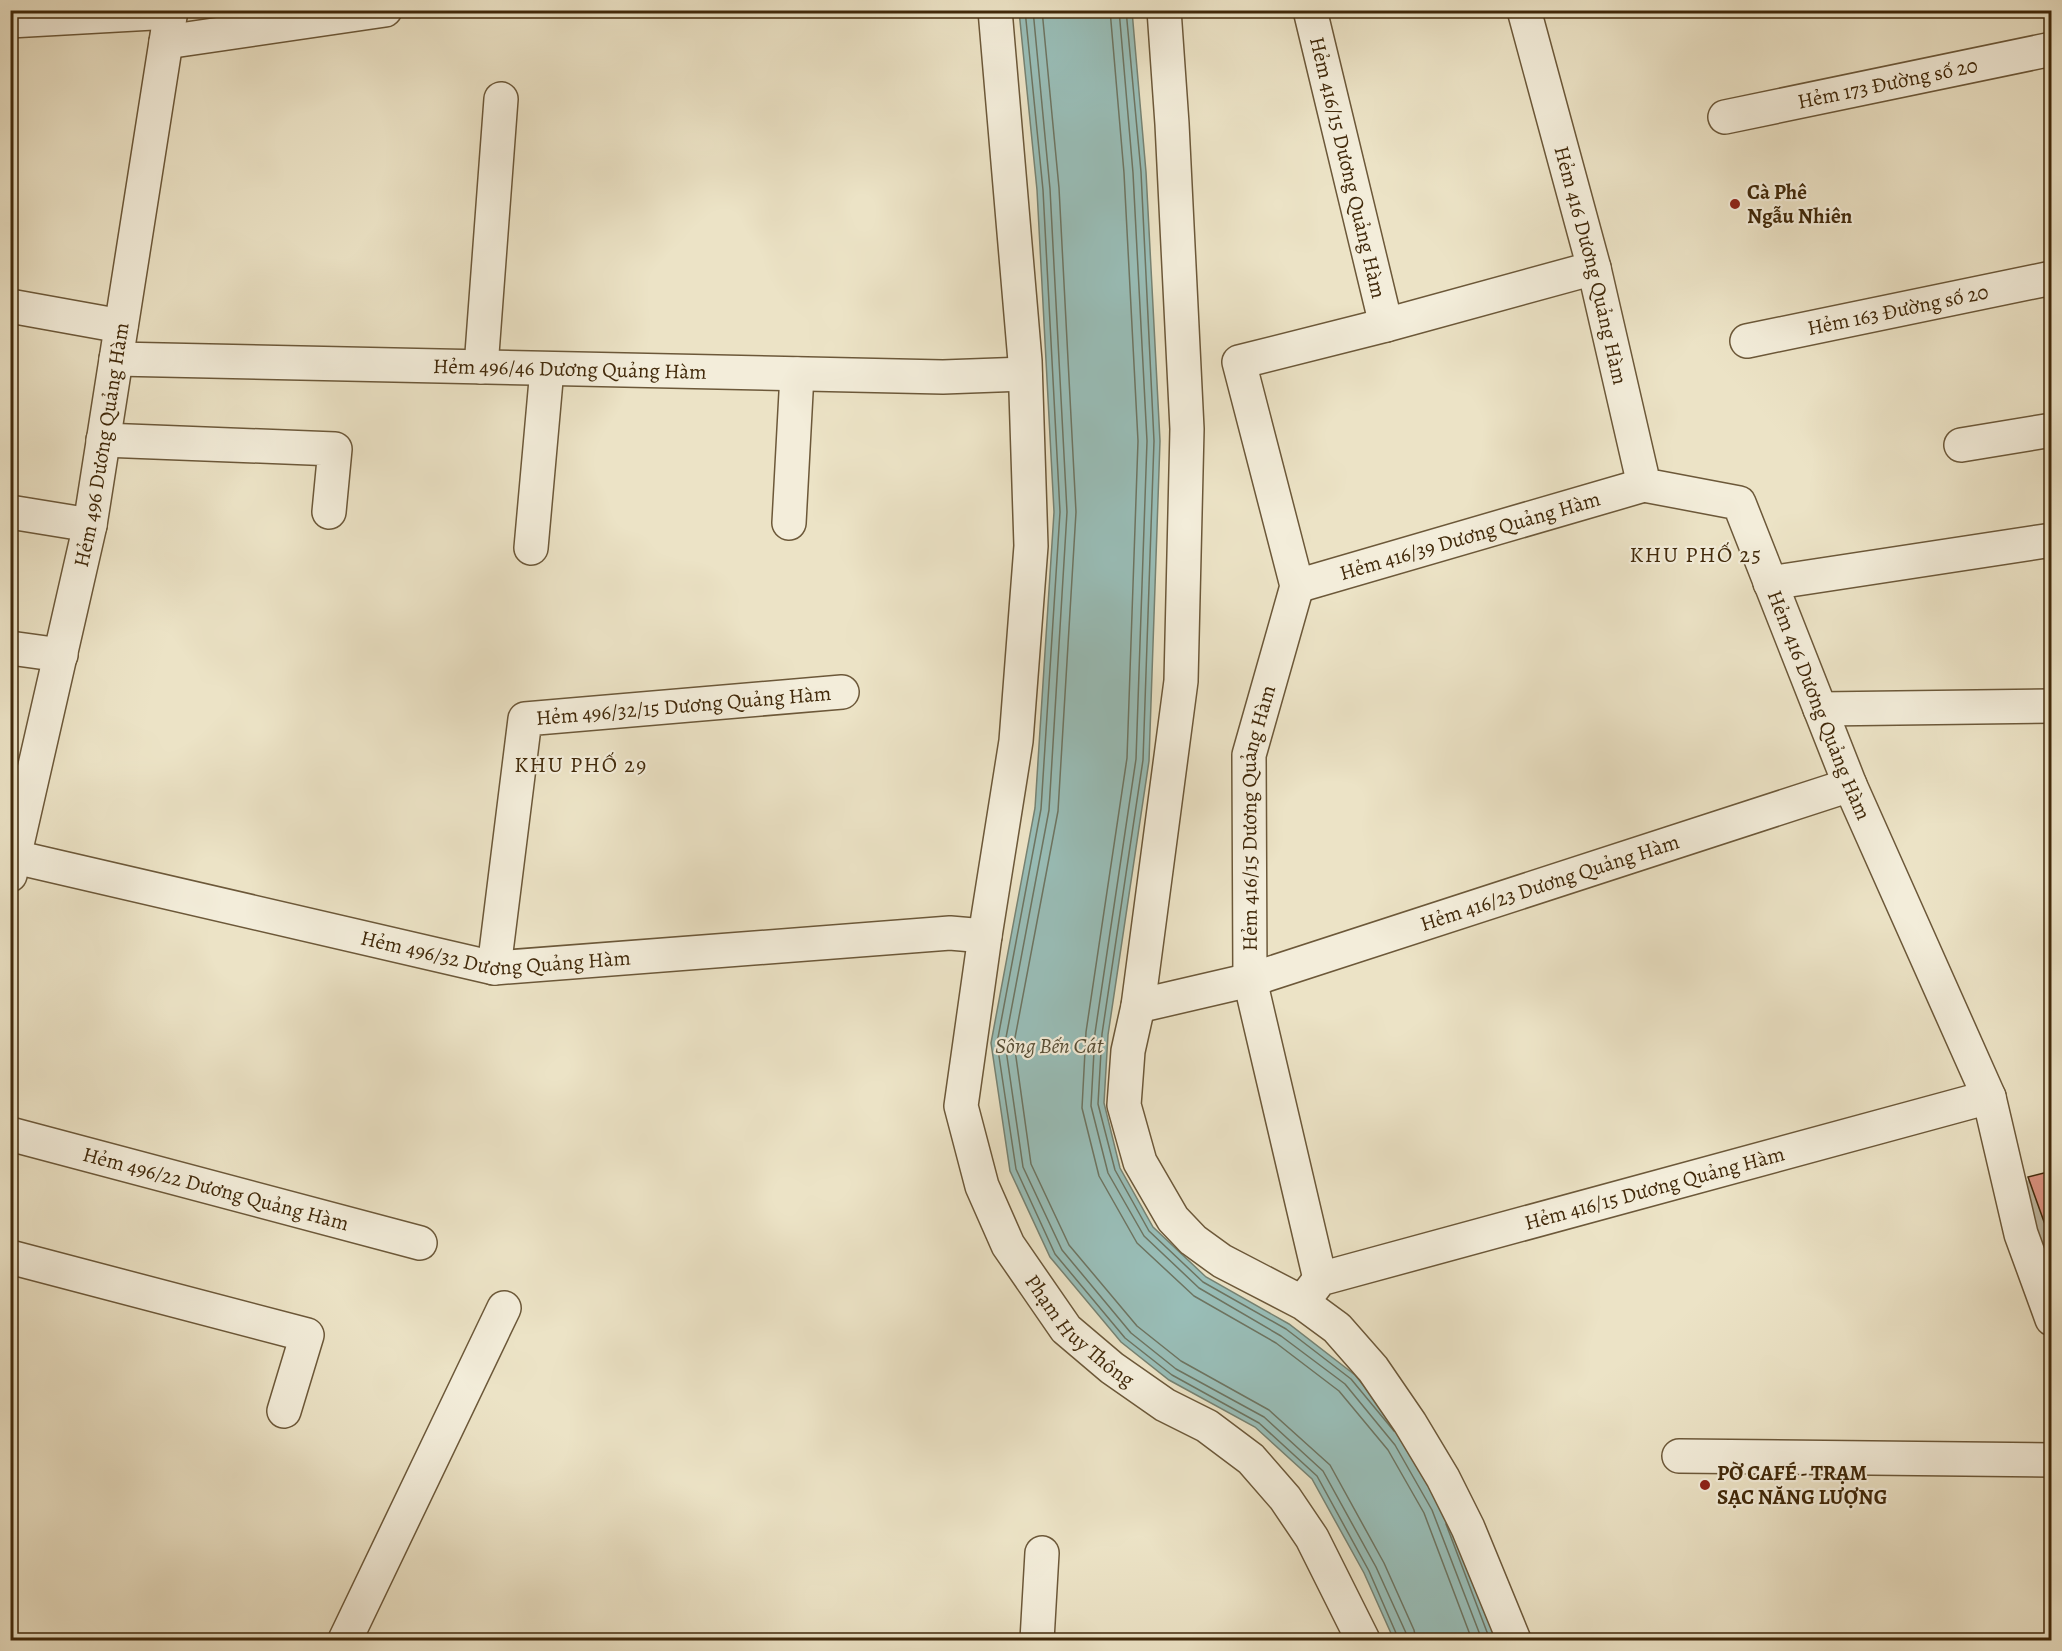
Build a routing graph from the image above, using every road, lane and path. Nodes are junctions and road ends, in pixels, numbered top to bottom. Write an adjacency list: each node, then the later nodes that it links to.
1 (385, 10): 7 (street)
2 (995, 10): 21 (street, Phạm Huy Thông)
3 (1164, 10): 44 (street)
4 (1310, 10): 14 (street, Hẻm 416/15 Dương Quảng Hàm)
5 (1524, 10): 11 (street, Hẻm 416 Dương Quảng Hàm)
6 (10, 21): 7 (street)
7 (169, 22): 15 (street, Hẻm 496 Dương Quảng Hàm)
8 (2052, 49): 10 (street, Hẻm 173 Đường số 20)
9 (501, 99): 18 (street)
10 (1725, 117)
11 (1594, 268): 14 (street); 25 (street, Hẻm 416 Dương Quảng Hàm)
12 (2052, 278): 16 (street, Hẻm 163 Đường số 20)
13 (10, 306): 15 (street)
14 (1386, 325): 33 (street)
15 (121, 326): 17 (street, Hẻm 496 Dương Quảng Hàm)
16 (1747, 341)
17 (116, 358): 18 (street, Hẻm 496/46 Dương Quảng Hàm); 23 (street, Hẻm 496 Dương Quảng Hàm)
18 (481, 367): 19 (street, Hẻm 496/46 Dương Quảng Hàm)
19 (547, 369): 20 (street, Hẻm 496/46 Dương Quảng Hàm); 31 (street)
20 (797, 374): 21 (street, Hẻm 496/46 Dương Quảng Hàm); 28 (street)
21 (1025, 374): 41 (street, Phạm Huy Thông)
22 (2052, 430): 24 (street)
23 (103, 440): 27 (street); 29 (street, Hẻm 496 Dương Quảng Hàm)
24 (1961, 445)
25 (1644, 485): 32 (street, Hẻm 416 Dương Quảng Hàm); 33 (street, Hẻm 416/39 Dương Quảng Hàm)
26 (10, 512): 29 (street)
27 (329, 512)
28 (789, 523)
29 (90, 525): 35 (street, Hẻm 496 Dương Quảng Hàm)
30 (2052, 540): 32 (street)
31 (531, 548)
32 (1770, 583): 38 (street, Hẻm 416 Dương Quảng Hàm)
33 (1297, 586): 43 (street, Hẻm 416/15 Dương Quảng Hàm)
34 (10, 648): 35 (street)
35 (61, 655): 40 (street, Hẻm 496 Dương Quảng Hàm)
36 (842, 692): 42 (street, Hẻm 496/32/15 Dương Quảng Hàm)
37 (2052, 706): 38 (street)
38 (1820, 709): 39 (street, Hẻm 416 Dương Quảng Hàm)
39 (1850, 785): 43 (street, Hẻm 416/23 Dương Quảng Hàm); 45 (street, Hẻm 416 Dương Quảng Hàm)
40 (13, 866): 42 (street, Hẻm 496/32 Dương Quảng Hàm)
41 (985, 936): 42 (street, Hẻm 496/32 Dương Quảng Hàm); 58 (street, Phạm Huy Thông)
42 (494, 968)
43 (1250, 980): 44 (street, Hẻm 416/23 Dương Quảng Hàm); 49 (street, Hẻm 416/15 Dương Quảng Hàm)
44 (1138, 1006): 49 (street)
45 (1989, 1097): 49 (street, Hẻm 416/15 Dương Quảng Hàm); 51 (street, Hẻm 416 Dương Quảng Hàm)
46 (10, 1134): 47 (street, Hẻm 496/22 Dương Quảng Hàm)
47 (420, 1243)
48 (10, 1257): 52 (street)
49 (1311, 1291): 59 (street)
50 (504, 1308): 56 (street)
51 (2052, 1319)
52 (284, 1411)
53 (1679, 1456): 54 (street)
54 (2052, 1460)
55 (1042, 1553): 57 (street)
56 (345, 1641)
57 (1037, 1641)
58 (1363, 1641)
59 (1514, 1641)

